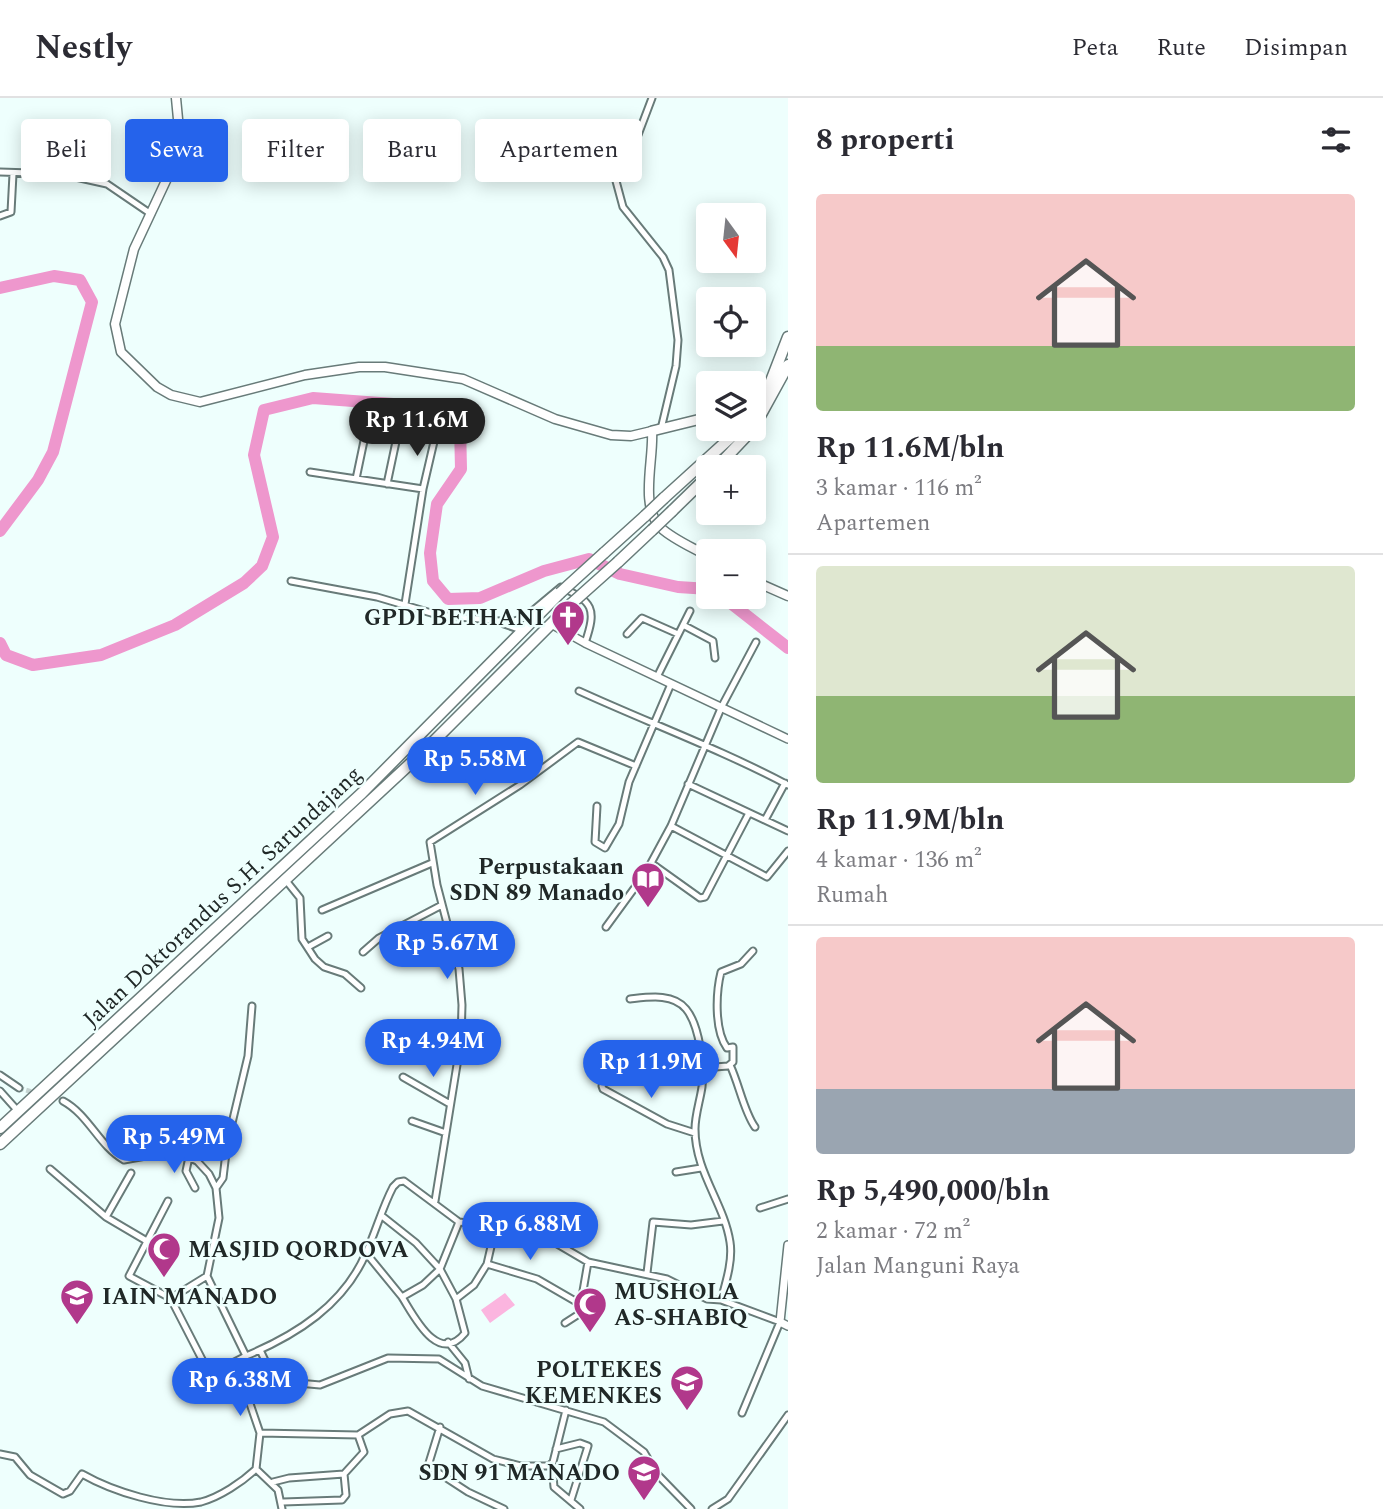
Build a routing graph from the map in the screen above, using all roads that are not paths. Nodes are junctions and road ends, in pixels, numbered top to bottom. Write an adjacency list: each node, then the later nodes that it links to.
1 (176, 98): 5 (main road)
2 (652, 98): 13 (street)
3 (0, 172): 4 (street)
4 (13, 174): 5 (street); 6 (street)
5 (151, 214): 16 (main road)
6 (0, 216)
7 (788, 337): 9 (highway)
8 (788, 365): 10 (highway)
9 (766, 394)
10 (766, 406)
11 (401, 418): 23 (street)
12 (696, 420): 13 (main road)
13 (656, 430): 16 (main road); 19 (main road)
14 (436, 433): 25 (street)
15 (365, 436): 22 (street)
16 (631, 436): 19 (main road)
17 (727, 441): 35 (highway, Jalan Doktorandus S.H. Sarundajang, bridge)
18 (742, 441): 20 (highway)
19 (653, 454): 26 (main road)
20 (728, 455)
21 (310, 472): 22 (street)
22 (356, 479): 23 (street)
23 (387, 484): 25 (street)
24 (696, 488): 33 (highway, Jalan Doktorandus S.H. Sarundajang, bridge)
25 (423, 489): 30 (street)
26 (696, 549)
27 (291, 581): 30 (street)
28 (766, 586): 29 (main road)
29 (788, 596)
30 (405, 604): 32 (street)
31 (690, 611): 34 (street)
32 (487, 619): 35 (street); 39 (street)
33 (551, 624): 39 (street); 56 (highway, Jalan Doktorandus S.H. Sarundajang)
34 (683, 625): 37 (street); 40 (street)
35 (524, 631): 56 (highway, Jalan Doktorandus S.H. Sarundajang)
36 (626, 634): 37 (street)
37 (678, 634): 41 (street)
38 (755, 642): 44 (street)
39 (585, 643): 41 (street)
40 (715, 658)
41 (657, 677): 42 (street)
42 (671, 684): 44 (street); 45 (street)
43 (579, 691): 45 (street)
44 (722, 706): 46 (street); 47 (street)
45 (652, 725): 47 (street); 48 (street)
46 (788, 739)
47 (706, 745): 49 (street); 50 (street)
48 (636, 766): 51 (street); 59 (street)
49 (688, 784): 52 (street); 54 (street)
50 (786, 784): 53 (street)
51 (597, 806)
52 (749, 813): 53 (street); 58 (street)
53 (765, 820): 55 (street)
54 (671, 826): 58 (street); 60 (street)
55 (788, 831)
56 (309, 848): 61 (highway, Jalan Doktorandus S.H. Sarundajang); 81 (highway, Jalan Doktorandus S.H. Sarundajang)
57 (788, 851): 58 (street)
58 (726, 855): 60 (street)
59 (432, 863): 62 (street); 63 (street)
60 (652, 864): 64 (street)
61 (284, 878): 66 (street); 87 (highway, Jalan Doktorandus S.H. Sarundajang)
62 (442, 905): 68 (street); 80 (street)
63 (322, 910)
64 (606, 926)
65 (328, 936): 66 (street)
66 (308, 947): 69 (street)
67 (753, 951): 73 (street)
68 (363, 952)
69 (361, 988)
70 (630, 999): 74 (street)
71 (252, 1006): 94 (street)
72 (626, 1059): 86 (street)
73 (730, 1065): 74 (street); 83 (street)
74 (702, 1068): 86 (street)
75 (0, 1075): 77 (street)
76 (403, 1077): 80 (street)
77 (19, 1088)
78 (0, 1091): 81 (street)
79 (63, 1101): 88 (street)
80 (450, 1104): 85 (street)
81 (17, 1110): 84 (highway, Jalan Doktorandus S.H. Sarundajang)
82 (412, 1121): 85 (street)
83 (755, 1127)
84 (0, 1128)
85 (446, 1133): 97 (street)
86 (695, 1133): 89 (street)
87 (0, 1144)
88 (189, 1157): 93 (street); 94 (street)
89 (701, 1168): 91 (street); 101 (street)
90 (50, 1169): 100 (street)
91 (676, 1172)
92 (131, 1173): 100 (street)
93 (195, 1188)
94 (216, 1188): 111 (street)
95 (788, 1199): 98 (street)
96 (168, 1200): 104 (street)
97 (435, 1201): 99 (street); 102 (street)
98 (760, 1208)
99 (382, 1216): 106 (street); 109 (street)
100 (106, 1217): 104 (street)
101 (723, 1221): 110 (street); 115 (street)
102 (459, 1222): 103 (street); 109 (street)
103 (496, 1225): 107 (street); 108 (street)
104 (145, 1240): 113 (street)
105 (788, 1245): 117 (street)
106 (366, 1253): 112 (street); 121 (street)
107 (588, 1262): 110 (street); 116 (street)
108 (487, 1264): 114 (street); 116 (street)
109 (440, 1269): 112 (street); 114 (street)
110 (647, 1273): 115 (street)
111 (207, 1276): 113 (street); 122 (street)
112 (402, 1297): 120 (street)
113 (169, 1298): 122 (street)
114 (456, 1300): 120 (street)
115 (721, 1300): 117 (street)
116 (582, 1301): 118 (street)
117 (780, 1322): 119 (street); 126 (street)
118 (565, 1323)
119 (788, 1326)
120 (449, 1342): 124 (street)
121 (260, 1350): 122 (street); 123 (street)
122 (246, 1356)
123 (271, 1373): 124 (street); 129 (street)
124 (469, 1379): 125 (street)
125 (566, 1410): 131 (street); 143 (street)
126 (742, 1413)
127 (788, 1415): 144 (street)
128 (440, 1427): 130 (street); 133 (street); 141 (street)
129 (260, 1433): 130 (street); 134 (street)
130 (358, 1435): 135 (street)
131 (557, 1445): 133 (street); 138 (street)
132 (0, 1454): 134 (street)
133 (552, 1465): 138 (street)
134 (256, 1469): 136 (street)
135 (344, 1474): 136 (street); 137 (street)
136 (273, 1482): 139 (street)
137 (344, 1499): 139 (street); 140 (street)
138 (571, 1500): 142 (street)
139 (283, 1505)
140 (345, 1509)
141 (503, 1509)
142 (580, 1509)
143 (691, 1509)
144 (712, 1509)

